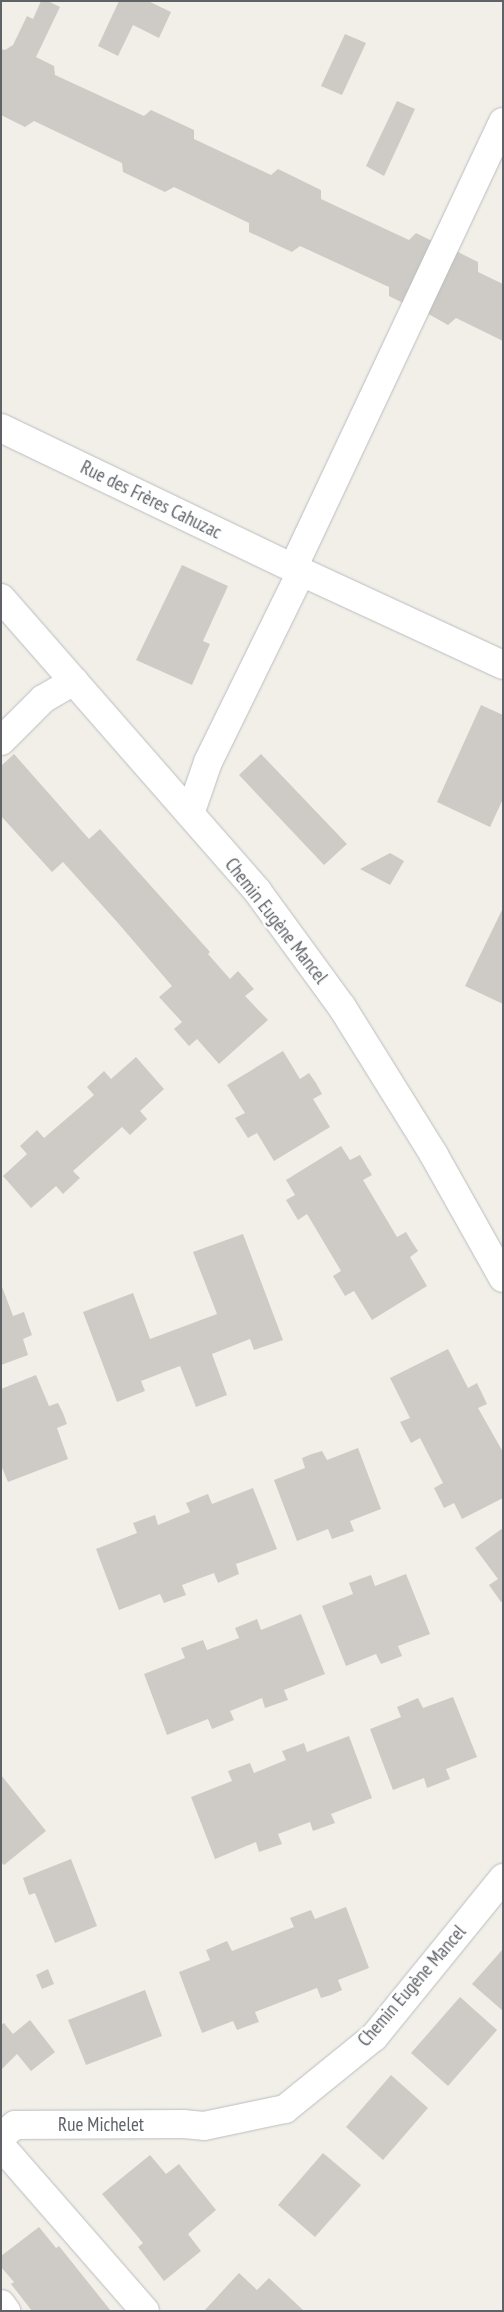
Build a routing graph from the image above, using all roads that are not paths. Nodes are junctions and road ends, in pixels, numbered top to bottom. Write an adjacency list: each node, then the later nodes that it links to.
1 (503, 122): 3 (street)
2 (1, 428): 3 (street, Rue des Frères Cahuzac)
3 (297, 570): 5 (street, Rue des Frères Cahuzac); 8 (street)
4 (1, 598): 6 (street, Chemin Eugène Mancel)
5 (503, 665)
6 (74, 681): 7 (street); 8 (street, Chemin Eugène Mancel)
7 (1, 741)
8 (190, 814): 9 (street, Chemin Eugène Mancel)
9 (503, 1278)
10 (503, 1878): 11 (street, Chemin Eugène Mancel)
11 (204, 2126): 12 (street, Rue Michelet)
12 (1, 2137)
13 (1, 2146): 16 (street)
14 (1, 2304): 15 (street)
15 (6, 2311)
16 (145, 2311)

